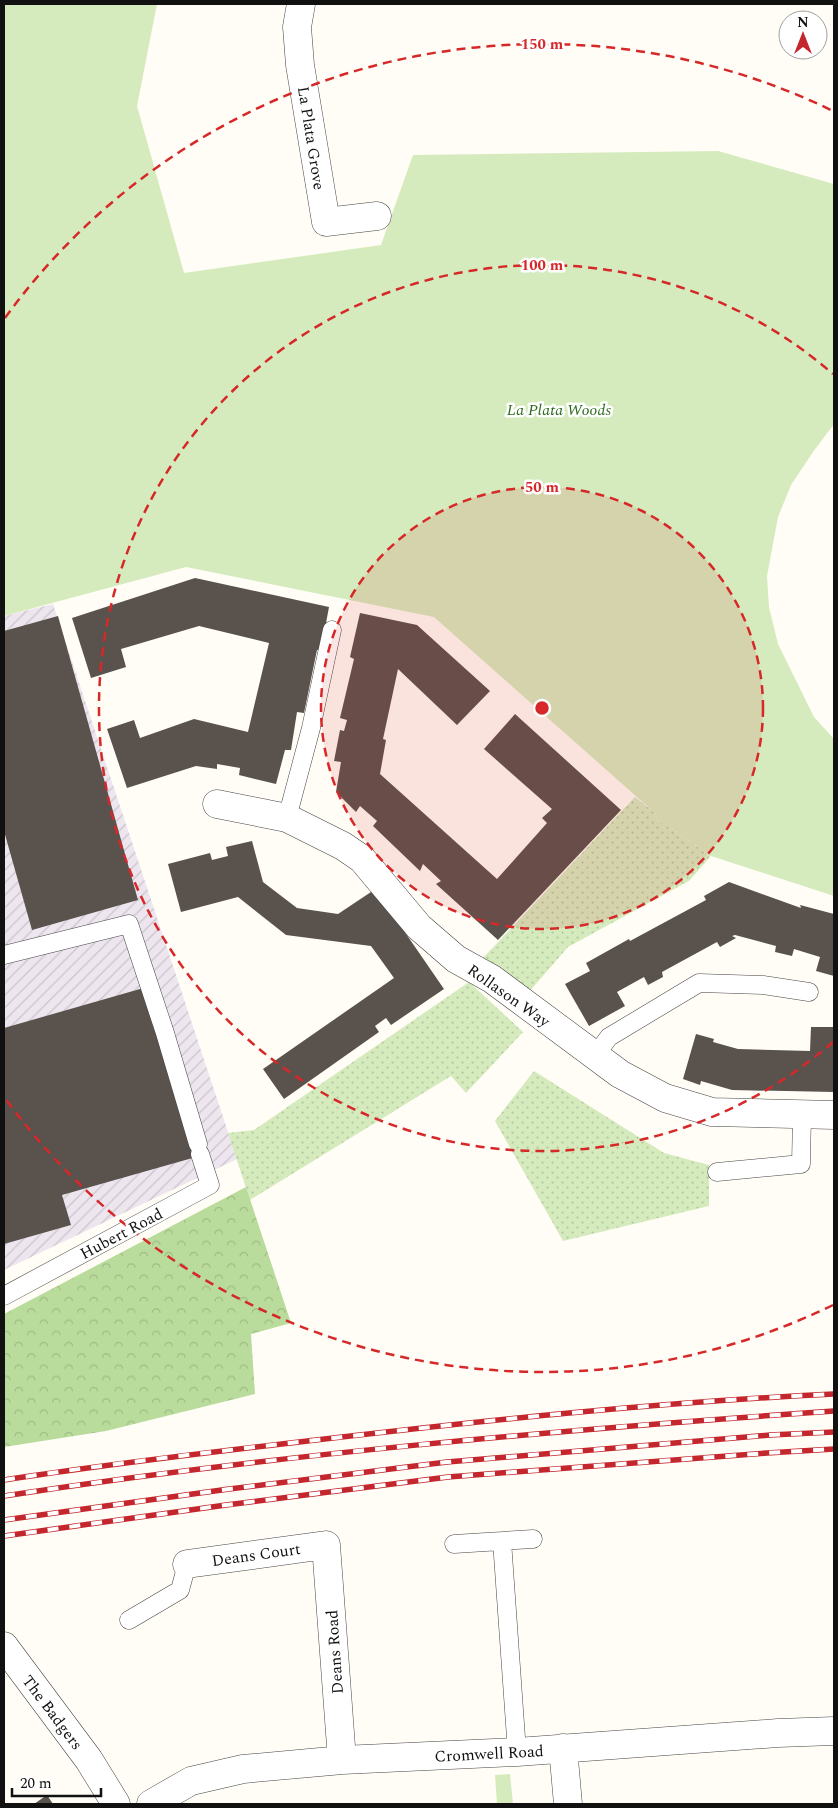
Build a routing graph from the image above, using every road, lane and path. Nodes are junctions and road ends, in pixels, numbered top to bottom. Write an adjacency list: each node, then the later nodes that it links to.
1 (301, 4): 2 (street, La Plata Grove)
2 (377, 216)
3 (332, 630): 5 (lane)
4 (218, 804): 5 (street, Rollason Way)
5 (287, 818): 8 (street, Rollason Way)
6 (4, 955): 12 (lane, Hubert Road)
7 (809, 992): 8 (lane)
8 (594, 1057): 9 (street, Rollason Way)
9 (802, 1114): 10 (street, Rollason Way); 11 (lane)
10 (834, 1115)
11 (716, 1172)
12 (4, 1296)
13 (533, 1539): 14 (lane)
14 (502, 1541): 15 (lane); 22 (lane)
15 (454, 1544)
16 (326, 1545): 17 (street, Deans Court); 23 (street, Deans Road)
17 (186, 1564): 18 (lane)
18 (129, 1620)
19 (4, 1646): 24 (street, The Badgers)
20 (834, 1731): 21 (street, Cromwell Road)
21 (563, 1748): 22 (street, Cromwell Road); 26 (street)
22 (517, 1752): 23 (street, Cromwell Road)
23 (342, 1760): 25 (street, Cromwell Road)
24 (116, 1804)
25 (152, 1804)
26 (568, 1804)

